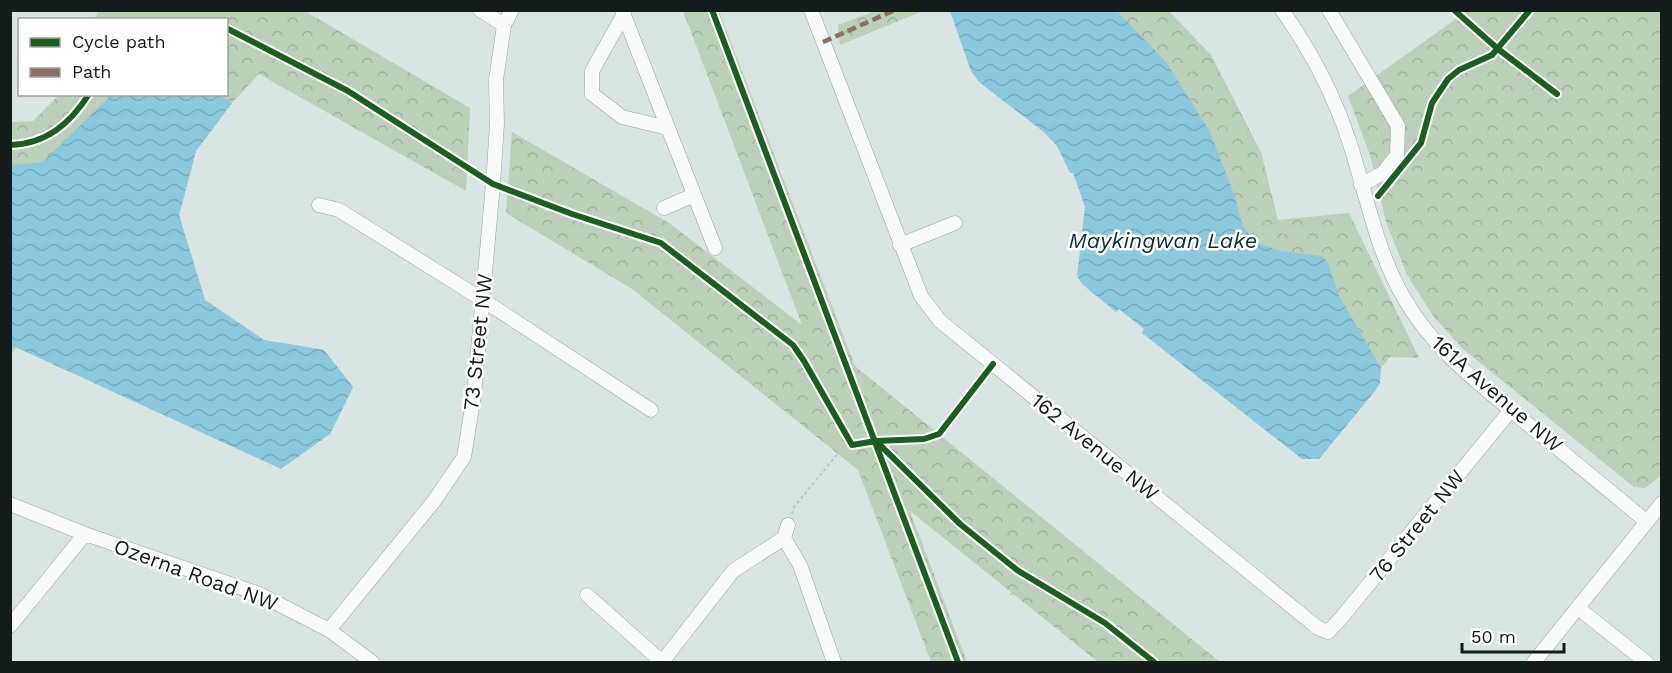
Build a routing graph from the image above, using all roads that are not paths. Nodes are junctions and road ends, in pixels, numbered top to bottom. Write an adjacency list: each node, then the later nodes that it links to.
1 (480, 10): 7 (street)
2 (512, 10): 7 (street, 73 Street NW)
3 (811, 10): 14 (street, 162 Avenue NW)
4 (1282, 10): 9 (street, 161A Avenue NW)
5 (1329, 10): 9 (street)
6 (623, 12): 8 (street); 8 (street)
7 (504, 25): 16 (street, 73 Street NW)
8 (668, 128): 10 (street)
9 (1361, 185): 18 (street, 161A Avenue NW)
10 (694, 195): 12 (street); 15 (street)
11 (319, 205): 16 (street)
12 (664, 208)
13 (955, 223): 14 (street)
14 (900, 244): 26 (street, 162 Avenue NW)
15 (714, 248)
16 (483, 300): 17 (street); 27 (street, 73 Street NW)
17 (651, 410)
18 (1511, 410): 21 (street, 161A Avenue NW); 26 (street, 76 Street NW)
19 (1662, 503): 21 (street)
20 (10, 504): 22 (street, Ozerna Road NW)
21 (1647, 522): 24 (street)
22 (85, 534): 25 (street); 27 (street, Ozerna Road NW)
23 (587, 594): 28 (street)
24 (1578, 608): 31 (street); 32 (street)
25 (10, 626)
26 (1318, 628)
27 (329, 630): 29 (street, Ozerna Road NW)
28 (662, 662): 30 (street)
29 (372, 663)
30 (834, 663)
31 (1534, 663)
32 (1646, 663)

